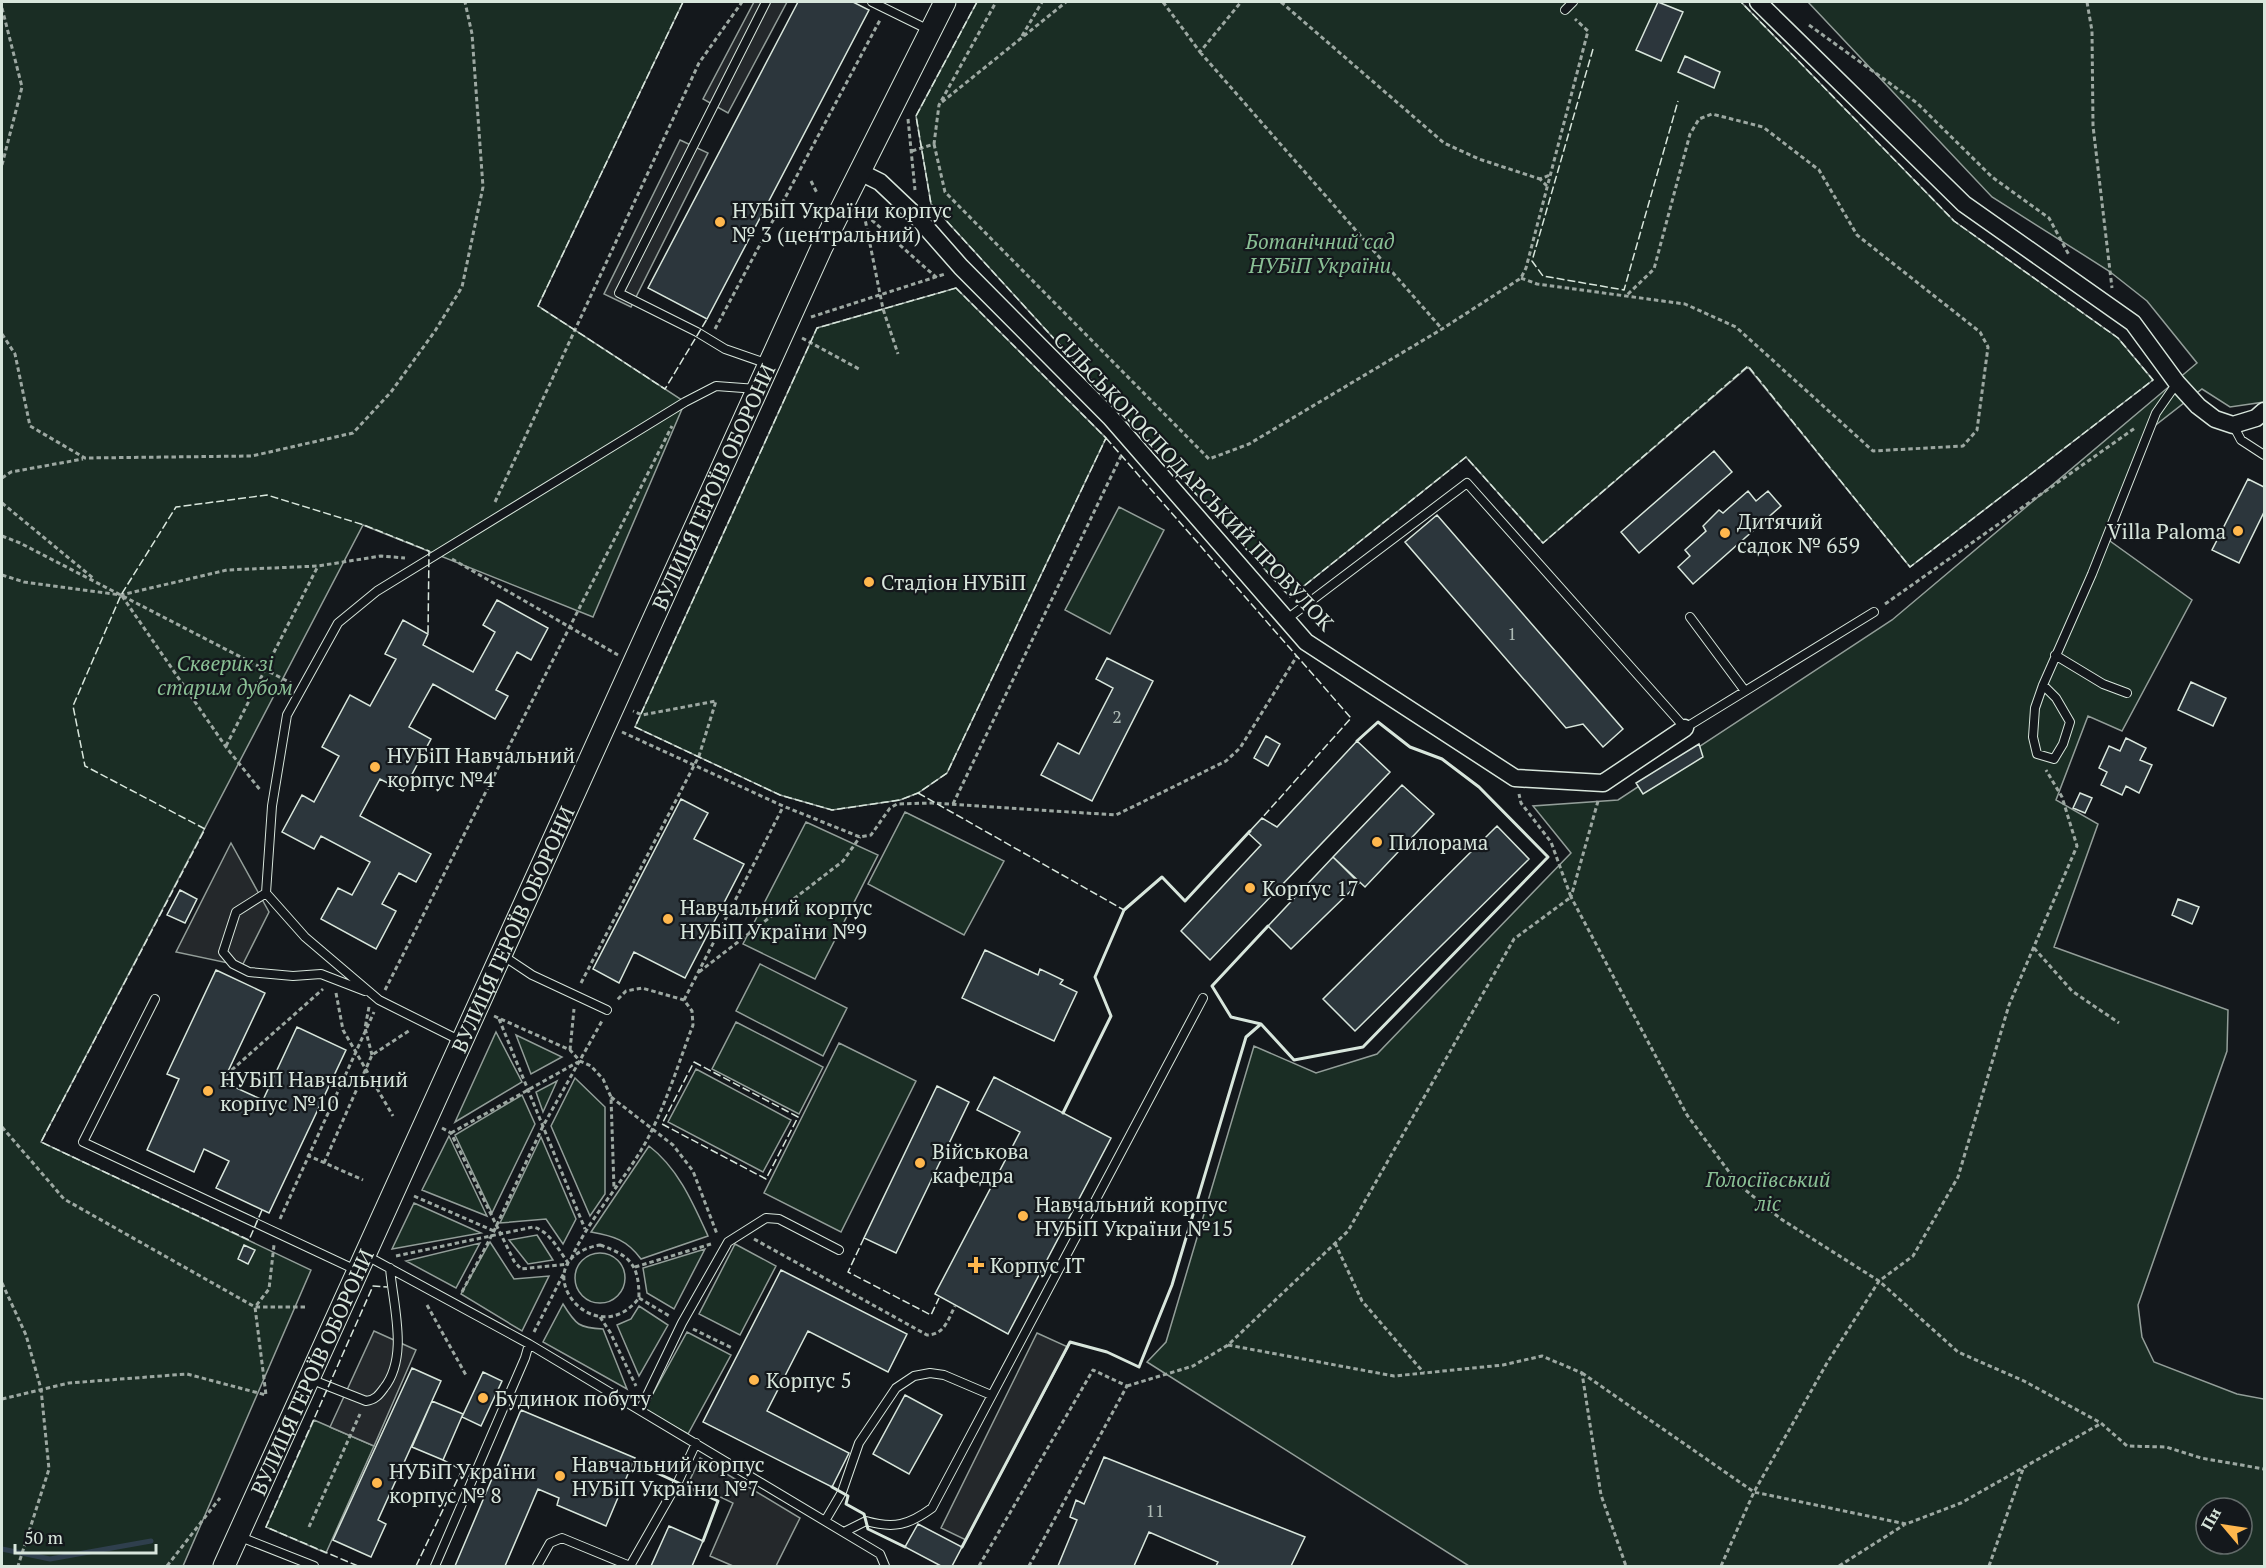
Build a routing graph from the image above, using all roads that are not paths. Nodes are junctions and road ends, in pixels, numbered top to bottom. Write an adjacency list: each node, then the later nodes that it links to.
1 (766, 2): 9 (lane)
2 (873, 2): 7 (lane)
3 (945, 2): 7 (street, ВУЛИЦЯ ГЕРОЇВ ОБОРОНИ)
4 (1573, 2): 6 (lane)
5 (1758, 2): 10 (street)
6 (1565, 10)
7 (930, 31): 8 (street, ВУЛИЦЯ ГЕРОЇВ ОБОРОНИ)
8 (860, 172): 9 (street, ВУЛИЦЯ ГЕРОЇВ ОБОРОНИ); 17 (street, СІЛЬСЬКОГОСПОДАРСЬКИЙ ПРОВУЛОК)
9 (769, 364): 11 (street, ВУЛИЦЯ ГЕРОЇВ ОБОРОНИ)
10 (2177, 383): 13 (street); 18 (lane)
11 (758, 389): 23 (lane); 24 (street, ВУЛИЦЯ ГЕРОЇВ ОБОРОНИ)
12 (2265, 411): 13 (street)
13 (2234, 425): 14 (lane)
14 (2265, 455)
15 (1874, 612): 20 (lane)
16 (1690, 617): 20 (lane)
17 (1287, 619): 22 (street, СІЛЬСЬКОГОСПОДАРСЬКИЙ ПРОВУЛОК); 22 (lane)
18 (2055, 655): 19 (lane); 21 (lane)
19 (2043, 685): 19 (lane)
20 (1745, 691): 22 (lane)
21 (2127, 693)
22 (1685, 728)
23 (266, 892): 25 (lane); 25 (lane)
24 (501, 955): 28 (lane); 29 (street, ВУЛИЦЯ ГЕРОЇВ ОБОРОНИ)
25 (371, 993): 29 (lane)
26 (1203, 998): 35 (lane)
27 (155, 999): 31 (lane)
28 (608, 1010)
29 (463, 1042): 31 (street, ВУЛИЦЯ ГЕРОЇВ ОБОРОНИ)
30 (839, 1250): 36 (lane)
31 (369, 1263): 32 (lane); 34 (street, ВУЛИЦЯ ГЕРОЇВ ОБОРОНИ)
32 (390, 1268): 33 (lane); 34 (lane)
33 (529, 1344): 36 (lane); 43 (lane)
34 (310, 1379): 40 (street, ВУЛИЦЯ ГЕРОЇВ ОБОРОНИ)
35 (991, 1395): 38 (lane); 39 (lane)
36 (640, 1410): 37 (lane)
37 (696, 1443): 38 (lane); 45 (lane)
38 (825, 1521): 39 (lane)
39 (844, 1532): 46 (lane)
40 (238, 1536): 41 (street, ВУЛИЦЯ ГЕРОЇВ ОБОРОНИ); 42 (lane)
41 (225, 1566)
42 (314, 1566)
43 (435, 1566)
44 (537, 1566): 45 (lane)
45 (630, 1566)
46 (885, 1566)

